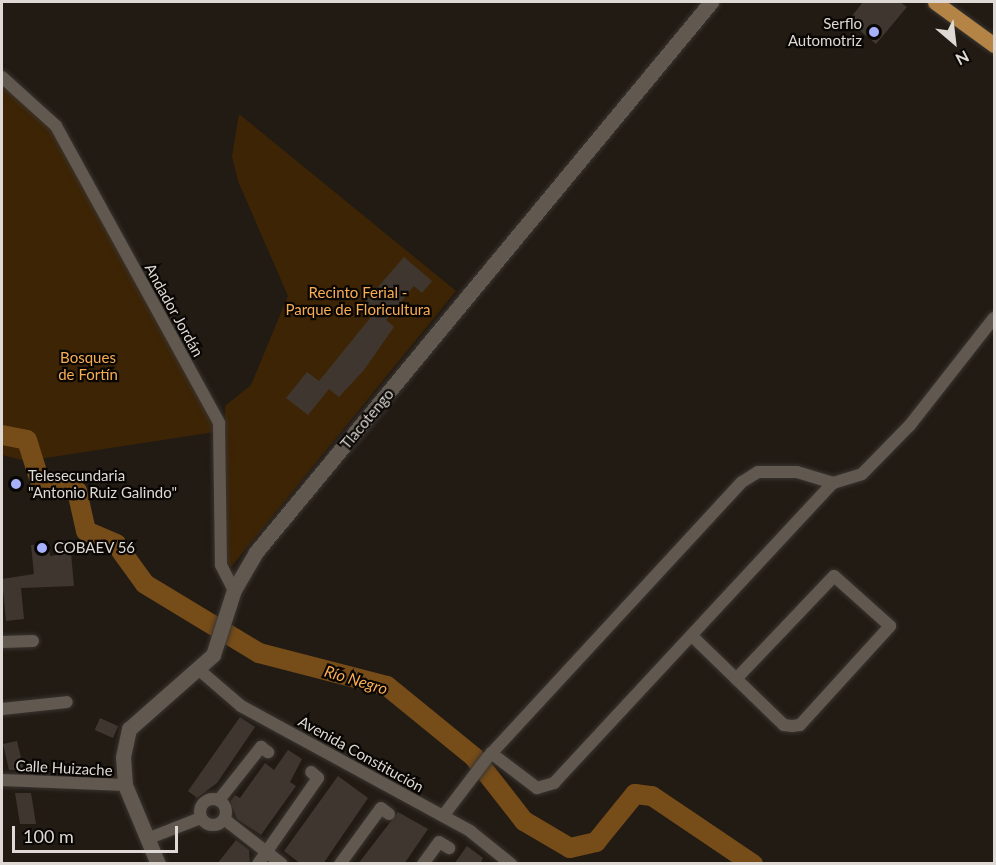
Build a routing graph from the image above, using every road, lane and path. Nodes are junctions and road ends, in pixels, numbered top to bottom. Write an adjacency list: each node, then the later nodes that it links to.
1 (711, 2): 7 (street, Tlacotengo)
2 (935, 2): 3 (main road)
3 (994, 45)
4 (2, 77): 7 (street, Andador Jordán)
5 (994, 318): 6 (street)
6 (833, 483): 8 (street); 16 (street)
7 (234, 590): 11 (street, Tlacotengo)
8 (692, 636): 12 (street); 16 (street)
9 (33, 641): 10 (street)
10 (2, 642)
11 (198, 669): 19 (street, Tlacotengo); 22 (street, Avenida Constitución)
12 (736, 679): 12 (street)
13 (67, 702): 14 (street)
14 (2, 709)
15 (268, 752): 20 (street)
16 (490, 755): 22 (street)
17 (311, 772): 27 (street)
18 (2, 780): 19 (street, Calle Huizache)
19 (125, 786): 25 (street, Tlacotengo)
20 (219, 800): 23 (street); 24 (street)
21 (388, 814): 31 (street)
22 (443, 816): 33 (street, Avenida Constitución)
23 (201, 818): 24 (street); 25 (street)
24 (224, 819): 27 (street)
25 (147, 839): 28 (street, Tlacotengo)
26 (449, 848): 32 (street)
27 (267, 852): 29 (street); 30 (street)
28 (158, 864)
29 (258, 864)
30 (282, 864)
31 (340, 864)
32 (423, 864)
33 (511, 864)

